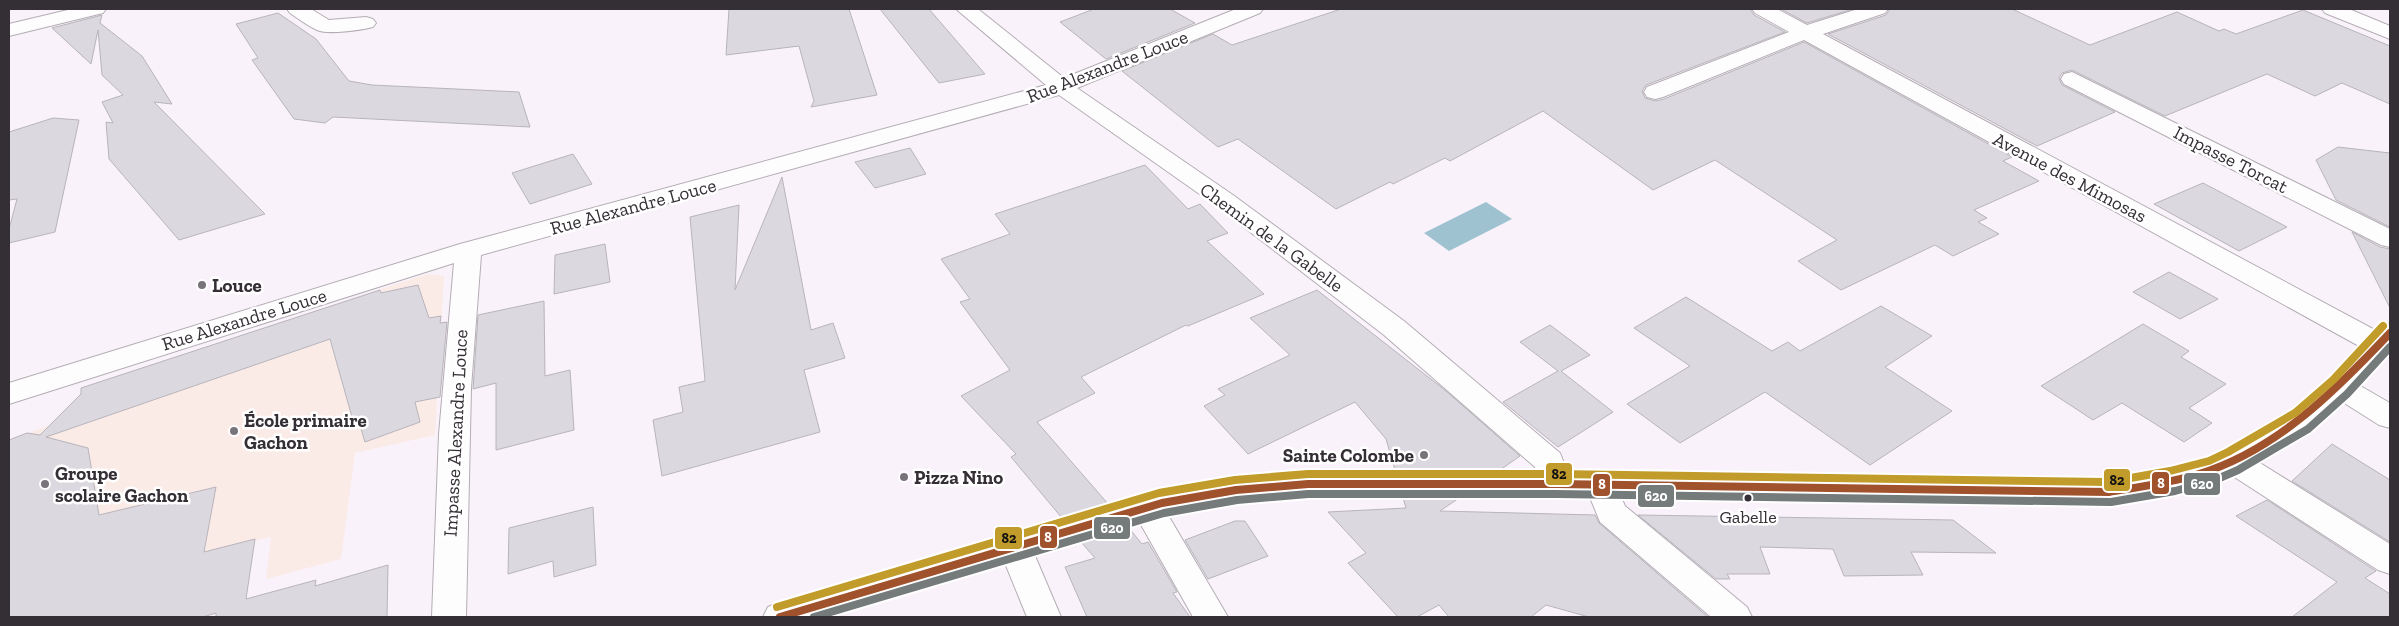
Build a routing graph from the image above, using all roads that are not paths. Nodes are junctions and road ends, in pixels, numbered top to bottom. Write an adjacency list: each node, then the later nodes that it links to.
1 (96, 9): 9 (street)
2 (297, 9): 8 (street)
3 (966, 9): 13 (street, Chemin de la Gabelle)
4 (1253, 9): 13 (street, Rue Alexandre Louce)
5 (1762, 9): 10 (street, Avenue des Mimosas)
6 (1878, 9): 10 (street)
7 (2332, 9): 11 (street)
8 (366, 23)
9 (9, 30)
10 (1804, 33): 14 (street); 17 (street, Avenue des Mimosas)
11 (2390, 33)
12 (2072, 79): 15 (street, Impasse Torcat)
13 (1063, 88): 16 (street, Rue Alexandre Louce); 22 (street, Chemin de la Gabelle)
14 (1655, 92)
15 (2390, 239)
16 (469, 250): 19 (street, Rue Alexandre Louce); 27 (street, Impasse Alexandre Louce)
17 (2384, 338): 18 (street)
18 (2340, 387): 20 (street); 21 (street)
19 (9, 394)
20 (2390, 416)
21 (2233, 461): 23 (street); 26 (street)
22 (1556, 484): 23 (street); 24 (street)
23 (1601, 485): 31 (street)
24 (1147, 507): 25 (street); 30 (street)
25 (1015, 546): 28 (street); 29 (street)
26 (2390, 561)
27 (449, 617)
28 (780, 617)
29 (1044, 617)
30 (1211, 617)
31 (1735, 617)

